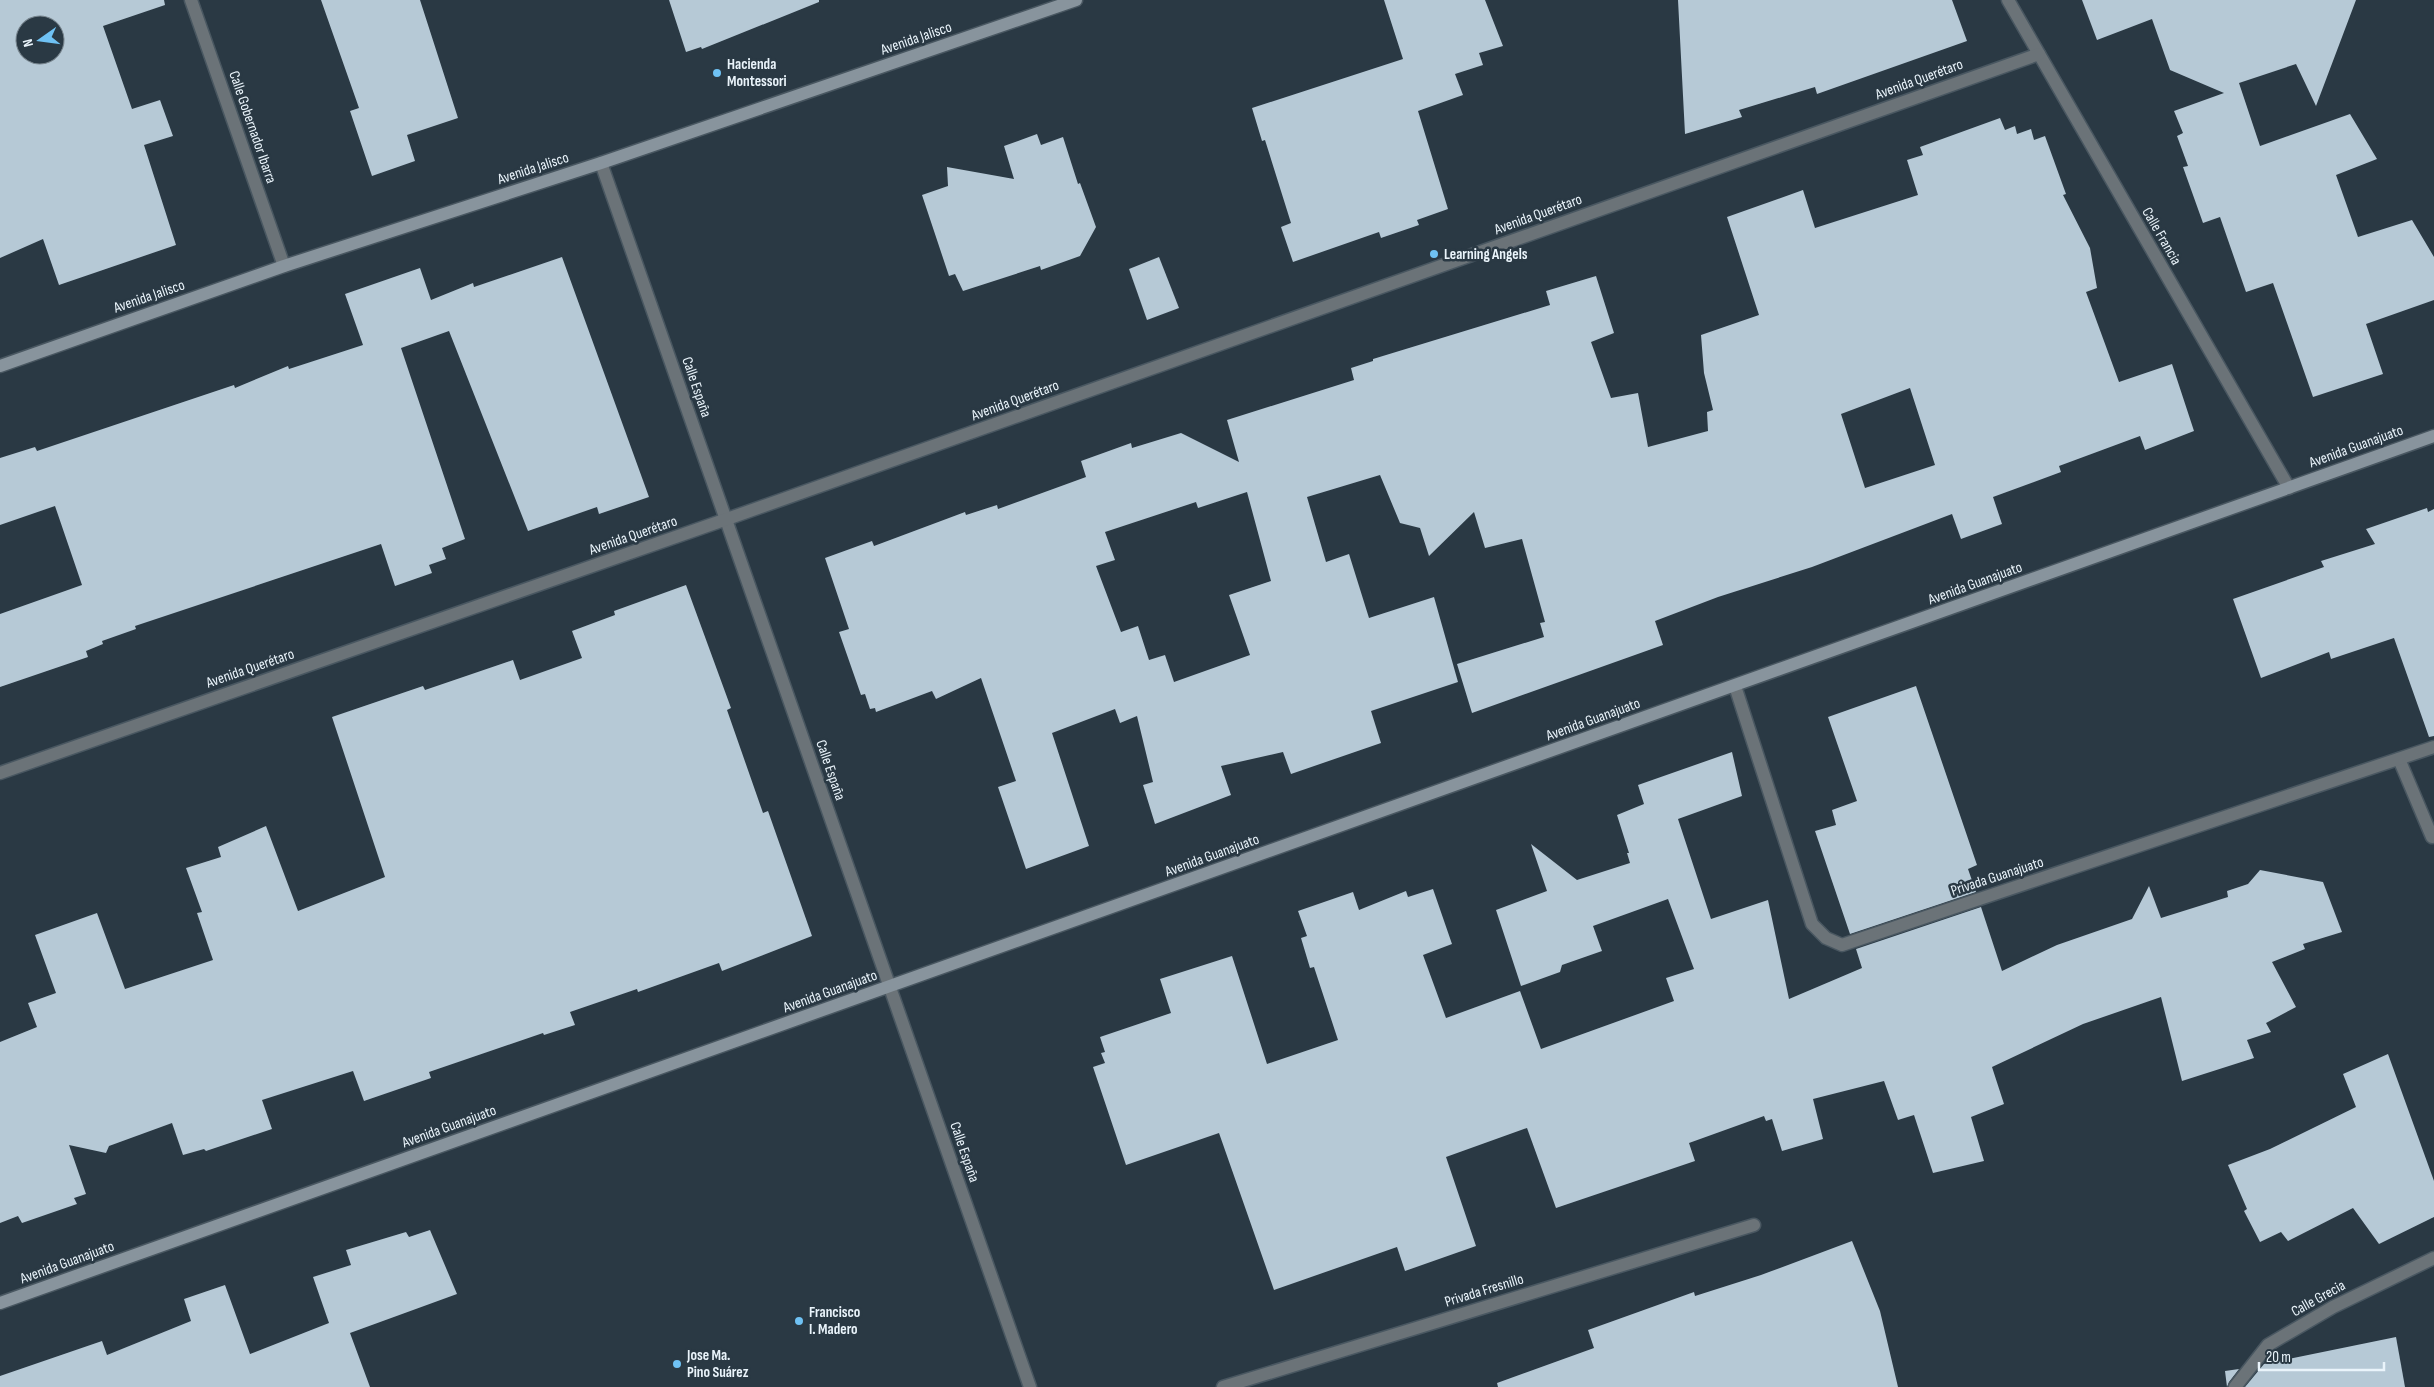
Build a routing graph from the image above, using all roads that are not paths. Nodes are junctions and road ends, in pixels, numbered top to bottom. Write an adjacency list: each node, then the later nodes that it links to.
1 (191, 0): 6 (street, Calle Gobernador Ibarra)
2 (1076, 0): 5 (street, Avenida Jalisco)
3 (2008, 0): 4 (street, Calle Francia)
4 (2039, 54): 9 (street, Calle Francia); 10 (street, Avenida Querétaro)
5 (601, 163): 6 (street, Avenida Jalisco); 10 (street, Calle España)
6 (284, 266): 7 (street, Avenida Jalisco)
7 (0, 366)
8 (2434, 436): 9 (street, Avenida Guanajuato)
9 (2289, 488): 11 (street, Avenida Guanajuato)
10 (727, 520): 14 (street, Avenida Querétaro); 16 (street, Calle España)
11 (1735, 686): 13 (street, Privada Guanajuato); 16 (street, Avenida Guanajuato)
12 (2434, 747): 13 (street, Privada Guanajuato)
13 (2399, 759): 15 (street)
14 (0, 773)
15 (2432, 837)
16 (890, 987): 19 (street, Avenida Guanajuato); 20 (street, Calle España)
17 (1754, 1225): 21 (street, Privada Fresnillo)
18 (2434, 1258): 22 (street, Calle Grecia)
19 (0, 1303)
20 (1030, 1387)
21 (1223, 1387)
22 (2235, 1387)

